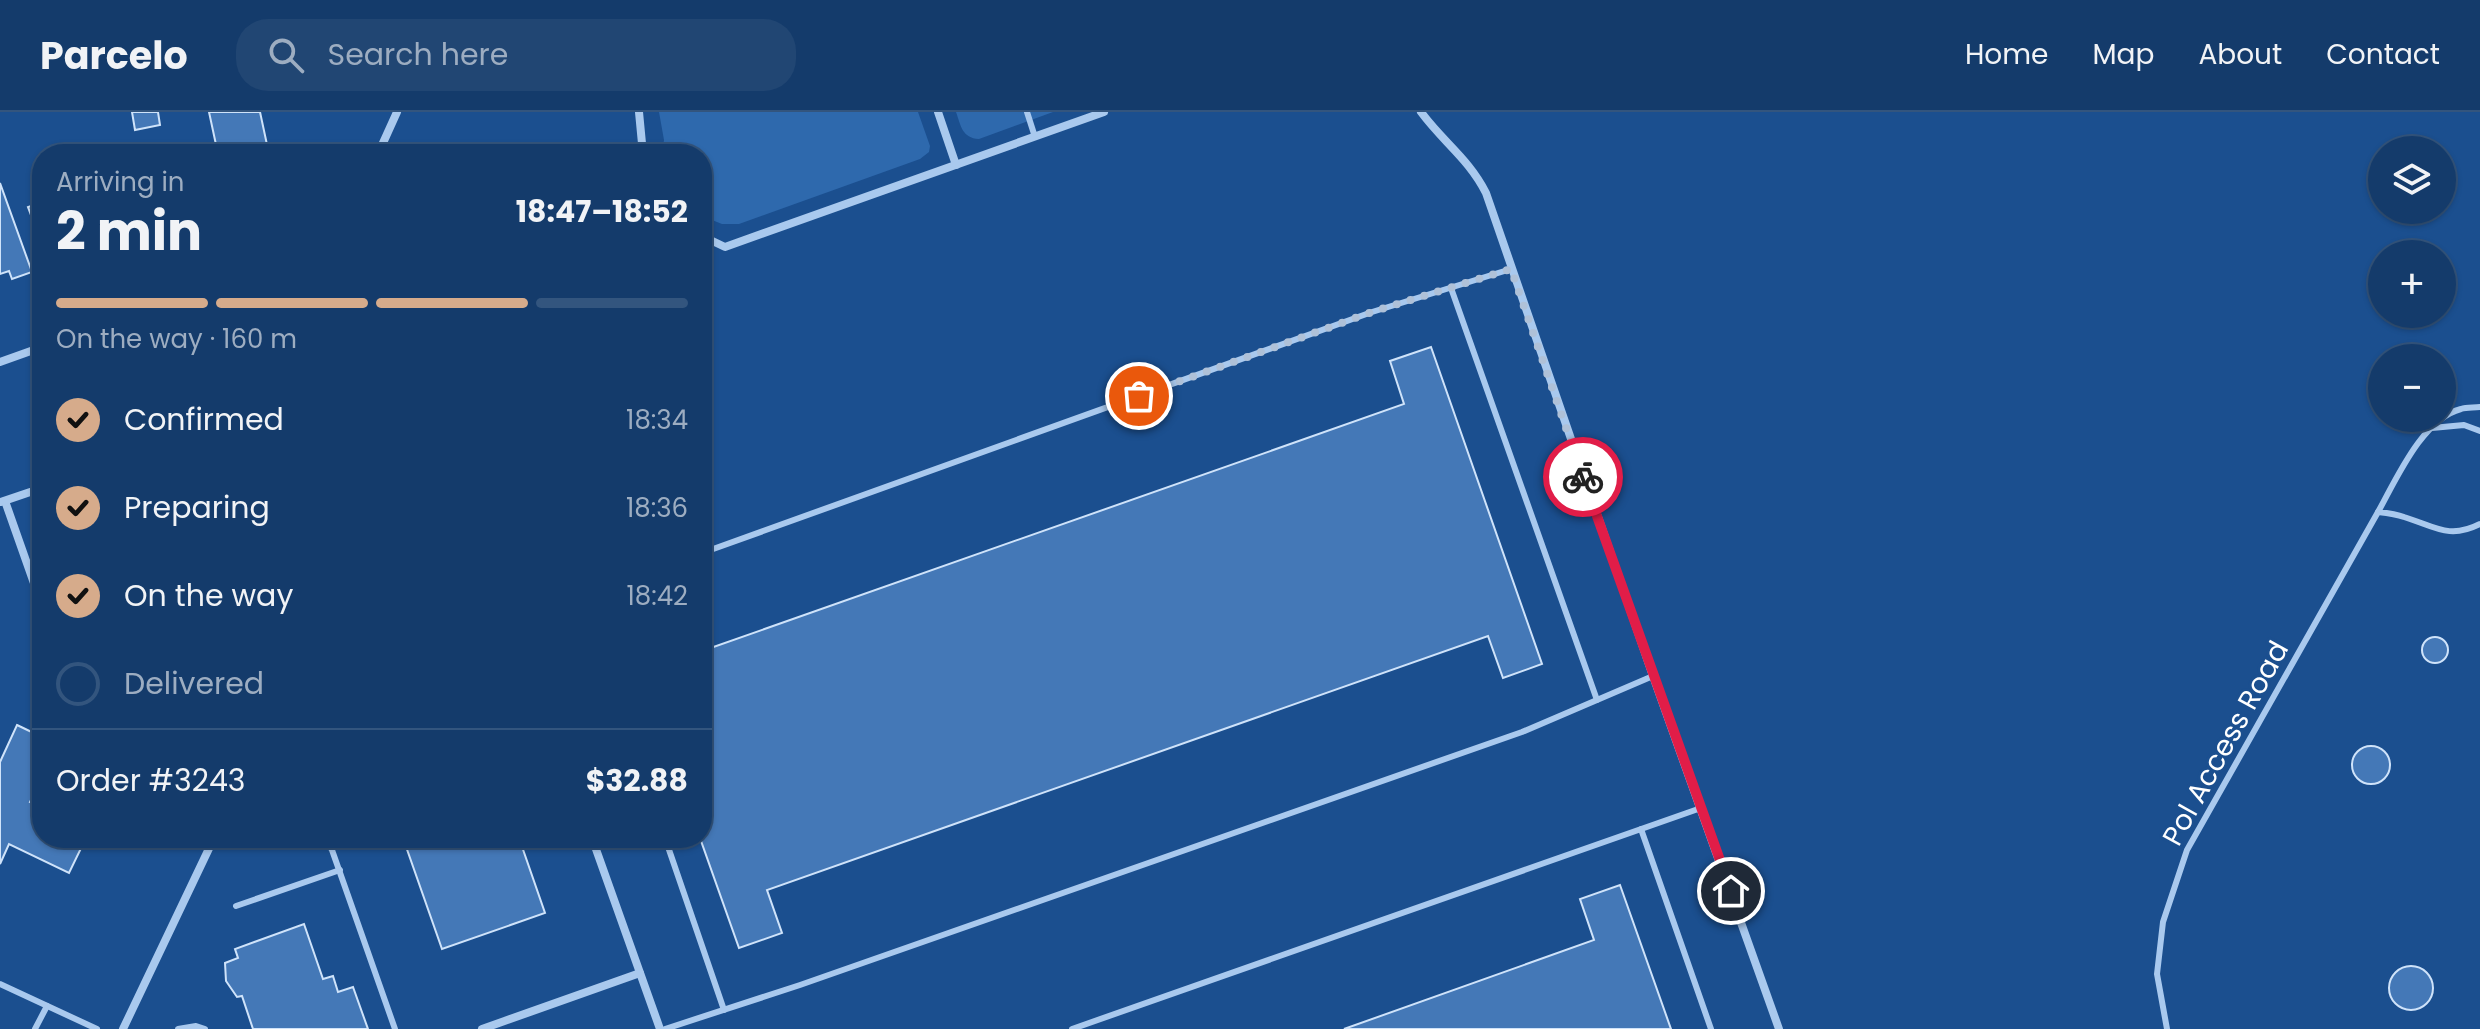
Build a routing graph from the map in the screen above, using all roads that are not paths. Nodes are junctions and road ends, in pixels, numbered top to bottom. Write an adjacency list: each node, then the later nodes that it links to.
1 (397, 112): 8 (street)
2 (639, 112): 9 (street)
3 (938, 112): 10 (street)
4 (1027, 112): 7 (lane)
5 (1104, 112): 7 (street)
6 (1421, 112): 12 (street)
7 (1035, 137): 10 (street)
8 (383, 144)
9 (642, 144)
10 (956, 165): 11 (street)
11 (712, 241)
12 (1511, 269): 13 (lane); 27 (street)
13 (1451, 288): 25 (lane); 28 (lane)
14 (32, 351): 15 (street)
15 (0, 362)
16 (2480, 407): 17 (lane)
17 (2456, 411)
18 (2456, 426): 19 (lane)
19 (2480, 431)
20 (2428, 432): 23 (lane, Pol Access Road)
21 (32, 492): 22 (street)
22 (2, 502): 26 (street)
23 (2378, 512): 24 (lane); 52 (lane, Pol Access Road)
24 (2480, 524)
25 (712, 549)
26 (32, 580)
27 (1653, 676): 28 (lane); 29 (street)
28 (1597, 700): 40 (lane)
29 (1701, 808): 30 (lane); 51 (street)
30 (1641, 829): 49 (lane); 50 (lane)
31 (209, 848): 43 (street)
32 (330, 848): 35 (lane)
33 (596, 848): 37 (street)
34 (668, 848): 40 (lane)
35 (340, 870): 36 (lane); 46 (lane)
36 (236, 906)
37 (640, 973): 47 (street); 48 (street)
38 (0, 984): 39 (lane)
39 (47, 1006): 41 (lane); 42 (lane)
40 (724, 1010): 48 (lane)
41 (35, 1029)
42 (97, 1029)
43 (123, 1029)
44 (178, 1029): 45 (lane)
45 (205, 1029)
46 (395, 1029)
47 (482, 1029)
48 (662, 1029)
49 (1072, 1029)
50 (1711, 1029)
51 (1779, 1029)
52 (2167, 1029)

